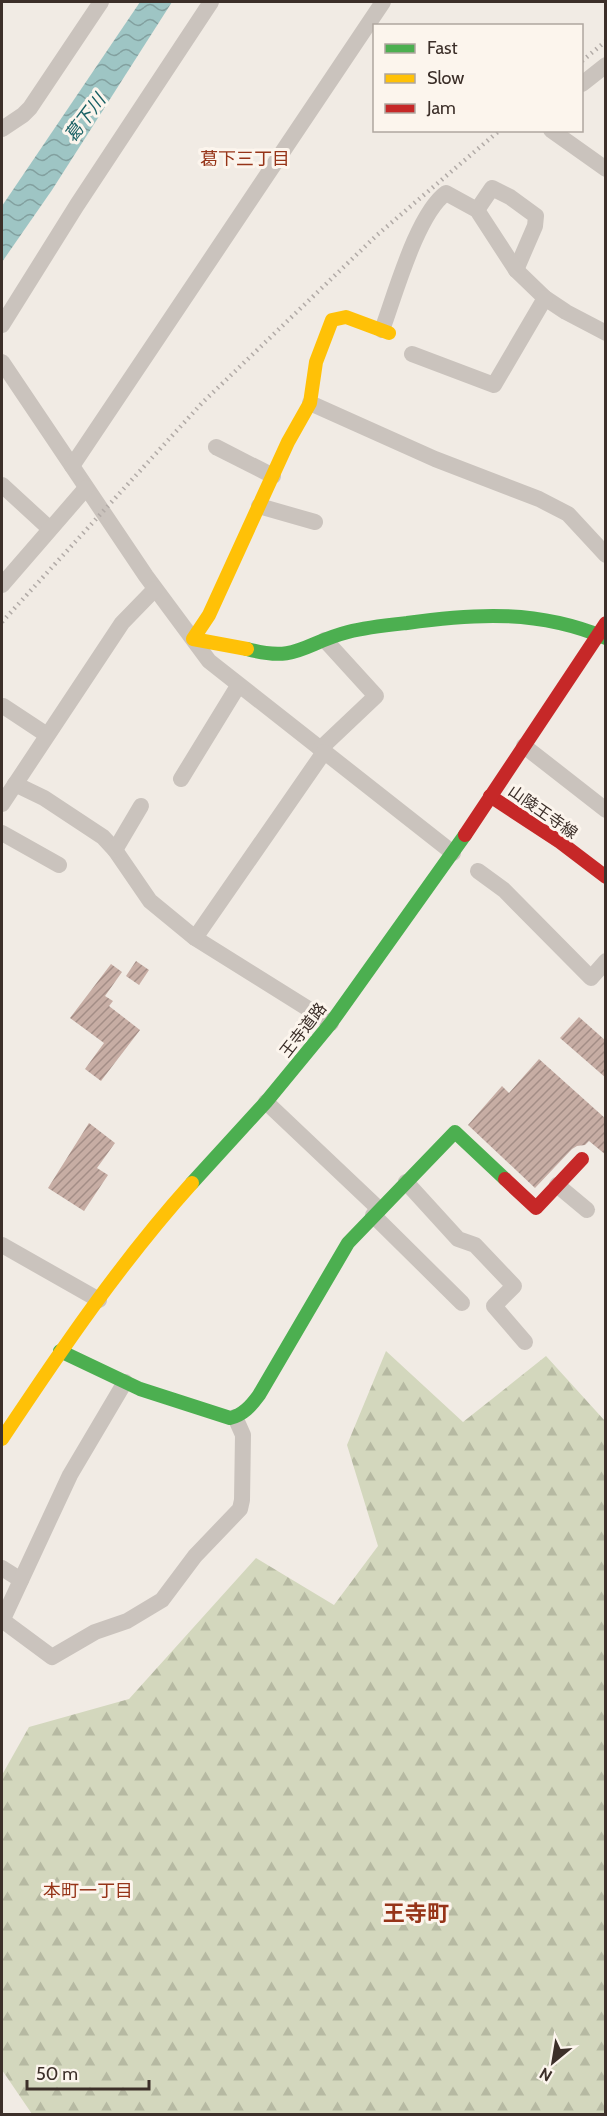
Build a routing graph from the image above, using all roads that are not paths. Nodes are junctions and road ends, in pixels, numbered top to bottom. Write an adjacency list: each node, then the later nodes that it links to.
1 (101, 2): 6 (street)
2 (211, 2): 12 (street)
3 (382, 2): 19 (street)
4 (606, 64): 5 (street)
5 (583, 83)
6 (2, 129)
7 (554, 132): 8 (street)
8 (606, 169)
9 (477, 210): 10 (street); 10 (street); 13 (street)
10 (516, 270): 11 (street)
11 (545, 298): 14 (street); 15 (street)
12 (2, 325)
13 (386, 332): 17 (main road)
14 (606, 333)
15 (412, 354)
16 (2, 362): 19 (street)
17 (310, 403): 20 (main road); 26 (street)
18 (216, 447): 20 (street)
19 (72, 466): 22 (street)
20 (273, 476): 23 (main road)
21 (2, 485): 25 (street)
22 (86, 488): 25 (street); 28 (street)
23 (259, 506): 24 (street); 30 (main road)
24 (315, 522)
25 (50, 529): 27 (street)
26 (606, 555)
27 (2, 585)
28 (155, 589): 30 (street); 34 (street)
29 (603, 632): 31 (main road); 35 (main road, 王寺道路)
30 (193, 639): 31 (main road); 32 (street)
31 (325, 640): 36 (street)
32 (238, 686): 36 (street); 37 (street)
33 (3, 706): 34 (street)
34 (47, 735): 38 (street)
35 (524, 746): 39 (main road, 王寺道路); 42 (street)
36 (322, 751): 45 (street); 49 (street)
37 (181, 779)
38 (15, 784): 40 (street); 44 (street)
39 (490, 796): 45 (main road, 王寺道路); 48 (main road, 山陵王寺線)
40 (2, 804)
41 (141, 806): 44 (street)
42 (606, 810)
43 (2, 833): 46 (street)
44 (115, 850): 49 (street)
45 (453, 853): 51 (main road, 王寺道路)
46 (59, 865)
47 (478, 871): 50 (street)
48 (606, 877)
49 (195, 938): 51 (street)
50 (606, 961)
51 (331, 1023): 52 (main road, 王寺道路)
52 (266, 1102): 57 (street); 59 (main road, 王寺道路)
53 (582, 1159): 55 (main road)
54 (406, 1182): 55 (main road); 57 (main road); 61 (street)
55 (557, 1185): 56 (street)
56 (587, 1210)
57 (376, 1212): 60 (street); 66 (main road)
58 (2, 1245): 59 (street)
59 (99, 1300): 62 (main road, 王寺道路)
60 (462, 1303)
61 (525, 1342)
62 (60, 1351): 63 (main road); 65 (main road, 王寺道路)
63 (125, 1382): 66 (main road); 69 (street)
64 (2, 1404): 65 (street)
65 (19, 1414): 67 (main road, 王寺道路)
66 (235, 1417): 70 (street)
67 (2, 1438)
68 (2, 1568): 69 (street)
69 (21, 1580): 70 (street)
70 (2, 1621)

